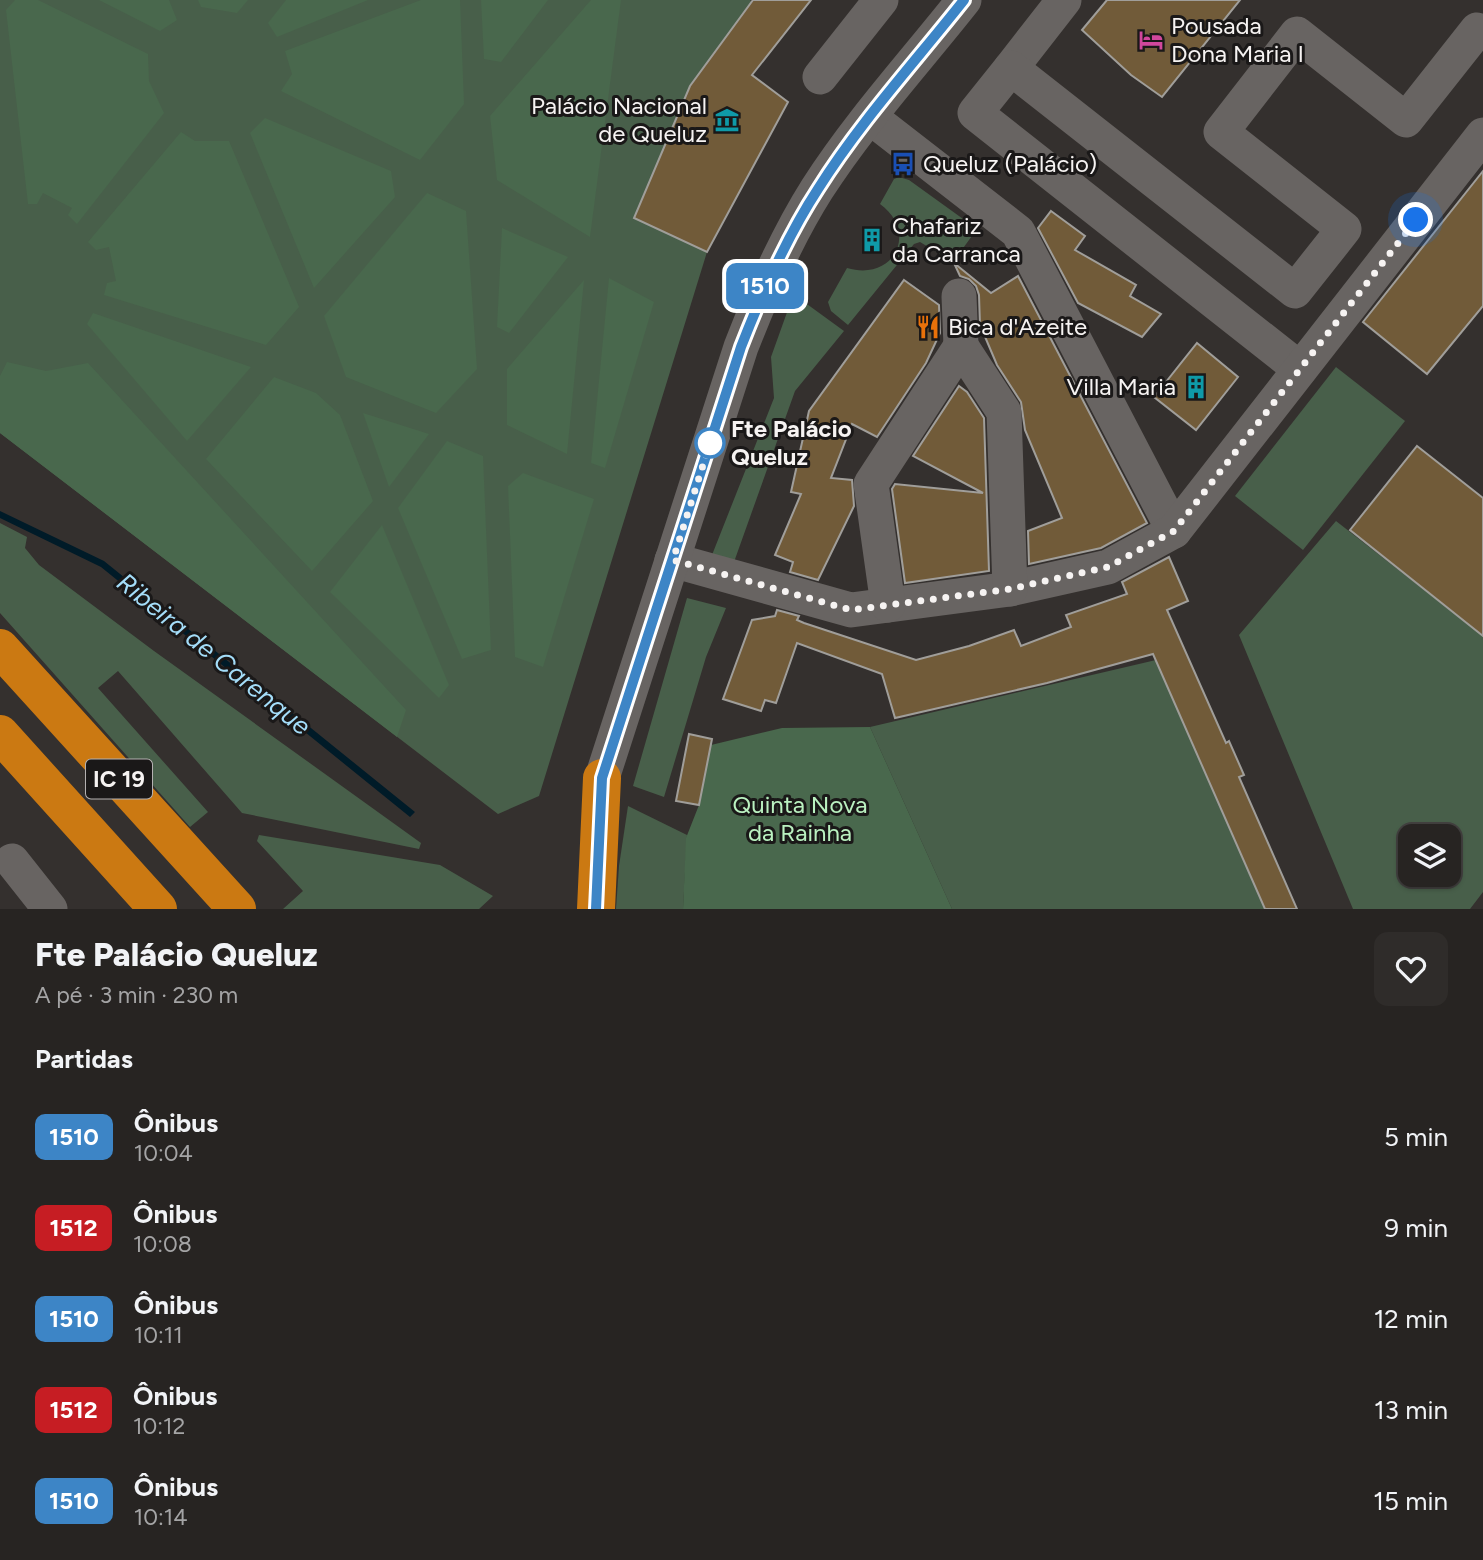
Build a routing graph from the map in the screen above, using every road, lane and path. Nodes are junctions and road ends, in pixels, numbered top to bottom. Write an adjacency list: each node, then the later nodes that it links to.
1 (881, 0): 6 (street)
2 (964, 0): 7 (street)
3 (1064, 0): 5 (street)
4 (1481, 29): 5 (street)
5 (1011, 68): 11 (street)
6 (820, 77)
7 (870, 117): 12 (street); 13 (street)
8 (1483, 135): 11 (street)
9 (959, 296): 10 (street)
10 (961, 346): 14 (street); 15 (street)
11 (1300, 369): 12 (street)
12 (1174, 531): 14 (street)
13 (673, 560): 15 (street); 18 (street)
14 (1010, 589): 15 (street)
15 (888, 605)
16 (0, 648): 22 (highway, IC 19)
17 (0, 734): 21 (highway, IC 19)
18 (602, 778): 23 (highway)
19 (12, 861): 20 (street)
20 (50, 909)
21 (158, 909)
22 (237, 909)
23 (596, 909)

